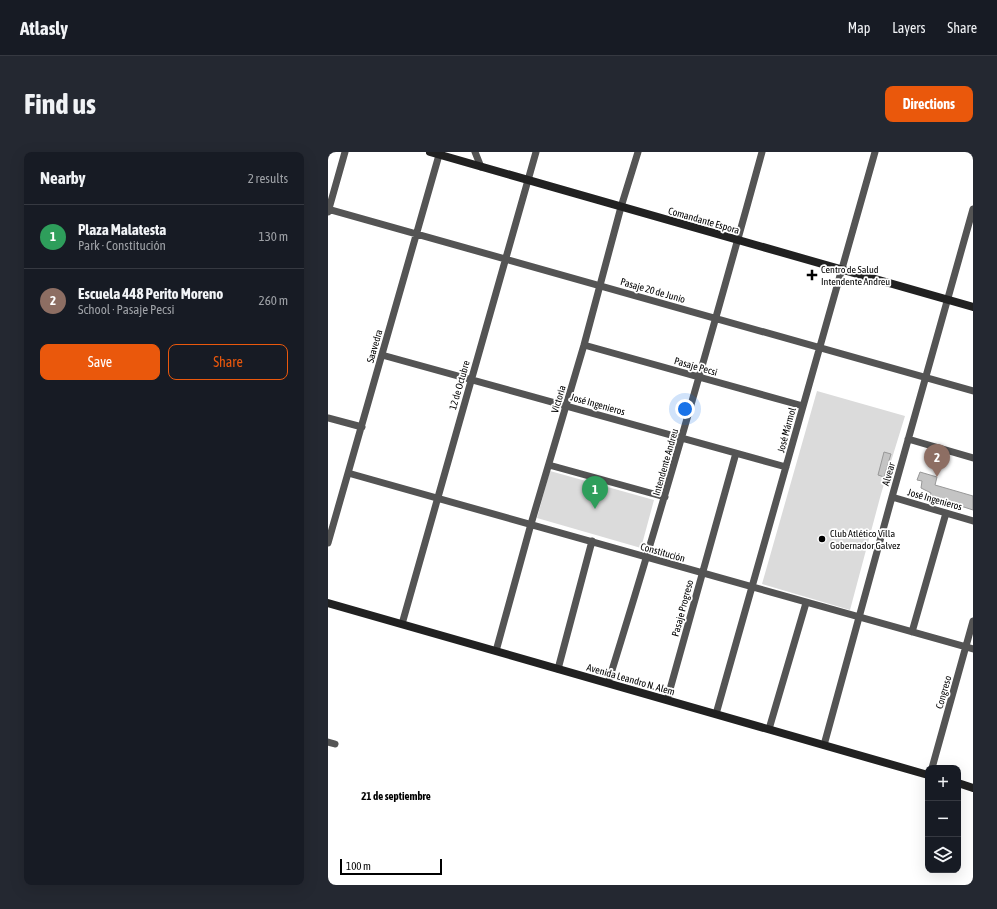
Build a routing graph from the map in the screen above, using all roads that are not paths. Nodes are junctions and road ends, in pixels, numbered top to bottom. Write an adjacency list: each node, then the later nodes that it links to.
1 (345, 152): 13 (street)
2 (430, 152): 8 (street, Comandante Espora)
3 (475, 152): 9 (street)
4 (536, 152): 10 (street, 12 de Octubre)
5 (638, 152): 11 (street, Victoria)
6 (762, 152): 15 (street, Intendente Andreu)
7 (875, 152): 17 (street, José Mármol)
8 (439, 155): 9 (street, Comandante Espora); 14 (street, Saavedra)
9 (481, 167): 10 (street, Comandante Espora)
10 (528, 180): 11 (street, Comandante Espora); 16 (street, 12 de Octubre)
11 (621, 206): 15 (street, Comandante Espora); 18 (street, Victoria)
12 (973, 209): 19 (street, Alvear)
13 (328, 210): 14 (street, Pasaje 20 de Junio)
14 (416, 234): 16 (street, Pasaje 20 de Junio); 24 (street, Saavedra)
15 (738, 240): 17 (street, Comandante Espora); 21 (street, Intendente Andreu)
16 (506, 259): 18 (street, Pasaje 20 de Junio); 27 (street, 12 de Octubre)
17 (842, 270): 19 (street, Comandante Espora); 23 (street, José Mármol)
18 (600, 285): 21 (street, Pasaje 20 de Junio); 22 (street, Victoria)
19 (948, 300): 20 (street, Comandante Espora); 26 (street, Alvear)
20 (973, 307)
21 (715, 318): 23 (street, Pasaje 20 de Junio); 25 (street, Intendente Andreu)
22 (584, 345): 25 (street, Pasaje Pecsi); 29 (street, Victoria)
23 (820, 348): 26 (street, Pasaje 20 de Junio); 30 (street, José Mármol)
24 (382, 354): 27 (street, José Ingenieros); 32 (street, Saavedra)
25 (699, 377): 30 (street, Pasaje Pecsi); 33 (street, Intendente Andreu)
26 (925, 377): 28 (street, Pasaje 20 de Junio); 34 (street, Alvear)
27 (472, 379): 29 (street, José Ingenieros); 42 (street, 12 de Octubre)
28 (973, 391)
29 (567, 405): 33 (street, José Ingenieros); 37 (street, Victoria)
30 (803, 406): 38 (street, José Mármol)
31 (328, 418): 32 (street)
32 (362, 427): 39 (street, Saavedra)
33 (682, 438): 35 (street, José Ingenieros); 40 (street, Intendente Andreu)
34 (908, 439): 36 (street); 41 (street, Alvear)
35 (736, 452): 38 (street, José Ingenieros); 49 (street, Pasaje Progreso)
36 (973, 458)
37 (549, 465): 40 (street); 45 (street, Victoria)
38 (786, 467): 50 (street, José Mármol)
39 (348, 472): 42 (street, Constitución); 47 (street, Saavedra)
40 (665, 497): 48 (street, Intendente Andreu)
41 (892, 497): 43 (street, José Ingenieros); 53 (street, Alvear)
42 (438, 498): 45 (street, Constitución); 55 (street, 12 de Octubre)
43 (946, 513): 44 (street, José Ingenieros); 56 (street)
44 (973, 521)
45 (531, 524): 46 (street, Constitución); 58 (street, Victoria)
46 (592, 541): 48 (street, Constitución); 59 (street)
47 (328, 543)
48 (647, 558): 49 (street, Constitución); 60 (street, Intendente Andreu)
49 (702, 574): 50 (street, Constitución); 61 (street, Pasaje Progreso)
50 (752, 588): 52 (street, Constitución); 62 (street, José Mármol)
51 (328, 603): 55 (street, Avenida Leandro N. Alem)
52 (806, 603): 53 (street, Constitución); 63 (street)
53 (859, 617): 56 (street, Constitución); 64 (street, Alvear)
54 (973, 621): 57 (street, Congreso)
55 (402, 624): 58 (street, Avenida Leandro N. Alem)
56 (912, 632): 57 (street, Constitución)
57 (969, 648): 65 (street, Congreso)
58 (496, 651): 59 (street, Avenida Leandro N. Alem)
59 (558, 669): 60 (street, Avenida Leandro N. Alem)
60 (608, 683): 61 (street, Avenida Leandro N. Alem)
61 (667, 700): 62 (street, Avenida Leandro N. Alem)
62 (716, 714): 63 (street, Avenida Leandro N. Alem)
63 (769, 729): 64 (street, Avenida Leandro N. Alem)
64 (824, 745): 66 (street, Avenida Leandro N. Alem)
65 (933, 765)
66 (925, 774)
67 (961, 784): 68 (street)
68 (973, 788)

